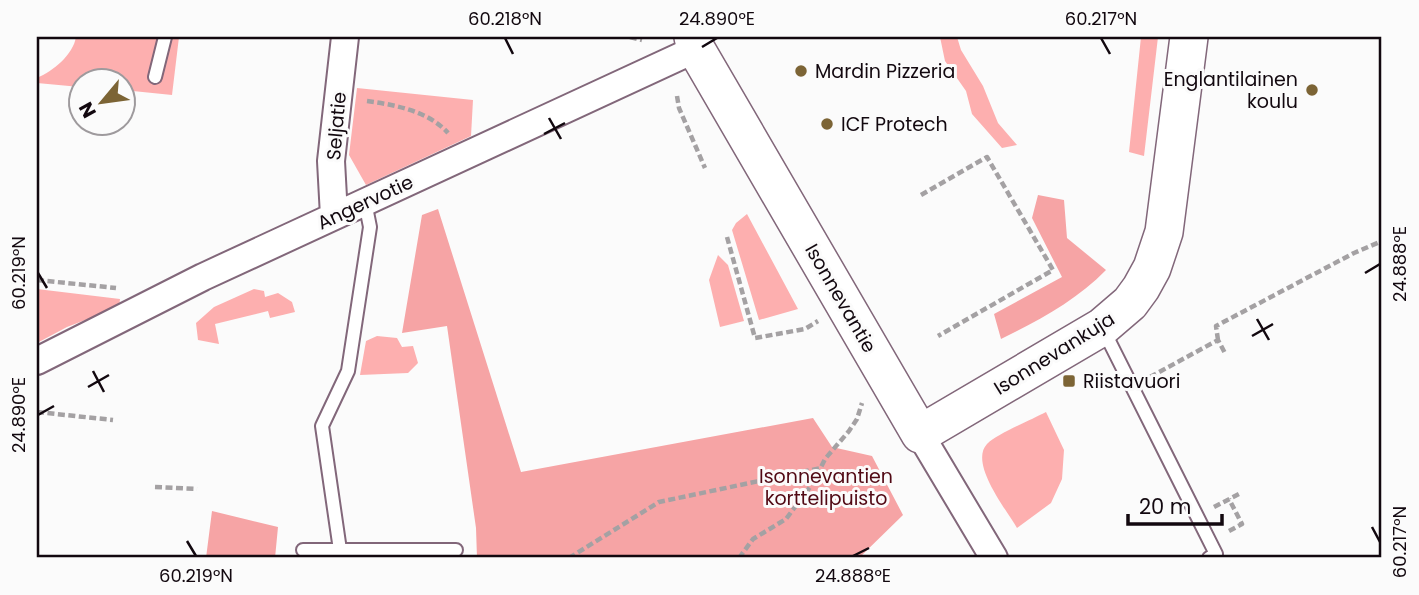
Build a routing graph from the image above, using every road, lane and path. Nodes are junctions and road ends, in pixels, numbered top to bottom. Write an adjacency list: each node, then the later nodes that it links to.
1 (165, 37): 7 (lane)
2 (345, 37): 9 (street, Seljatie)
3 (630, 37): 5 (path)
4 (1189, 37): 20 (street, Isonnevankuja)
5 (646, 41)
6 (694, 43): 10 (street, Angervotie); 29 (street, Isonnevantie)
7 (155, 77)
8 (677, 96): 11 (path)
9 (338, 97): 10 (path); 14 (street, Seljatie)
10 (463, 157): 13 (street, Angervotie)
11 (705, 168)
12 (921, 195): 21 (path)
13 (365, 202): 14 (street, Angervotie); 36 (lane)
14 (334, 216): 18 (street, Angervotie)
15 (727, 237): 19 (path)
16 (1382, 241): 22 (path)
17 (37, 280): 18 (path)
18 (152, 303): 24 (street, Angervotie)
19 (815, 323)
20 (1102, 327): 29 (street, Isonnevankuja); 34 (lane)
21 (938, 336)
22 (1218, 340): 23 (path); 25 (path)
23 (1226, 355)
24 (37, 361)
25 (1147, 379)
26 (862, 392): 30 (path)
27 (37, 412): 28 (path)
28 (113, 420)
29 (920, 434): 41 (street, Isonnevantie)
30 (821, 468): 39 (path); 40 (path)
31 (155, 487): 32 (path)
32 (197, 489)
33 (1229, 499): 34 (path)
34 (1210, 541): 38 (lane)
35 (303, 550): 36 (lane)
36 (340, 550): 37 (lane)
37 (456, 550)
38 (1217, 557)
39 (569, 558)
40 (739, 558)
41 (994, 558)

